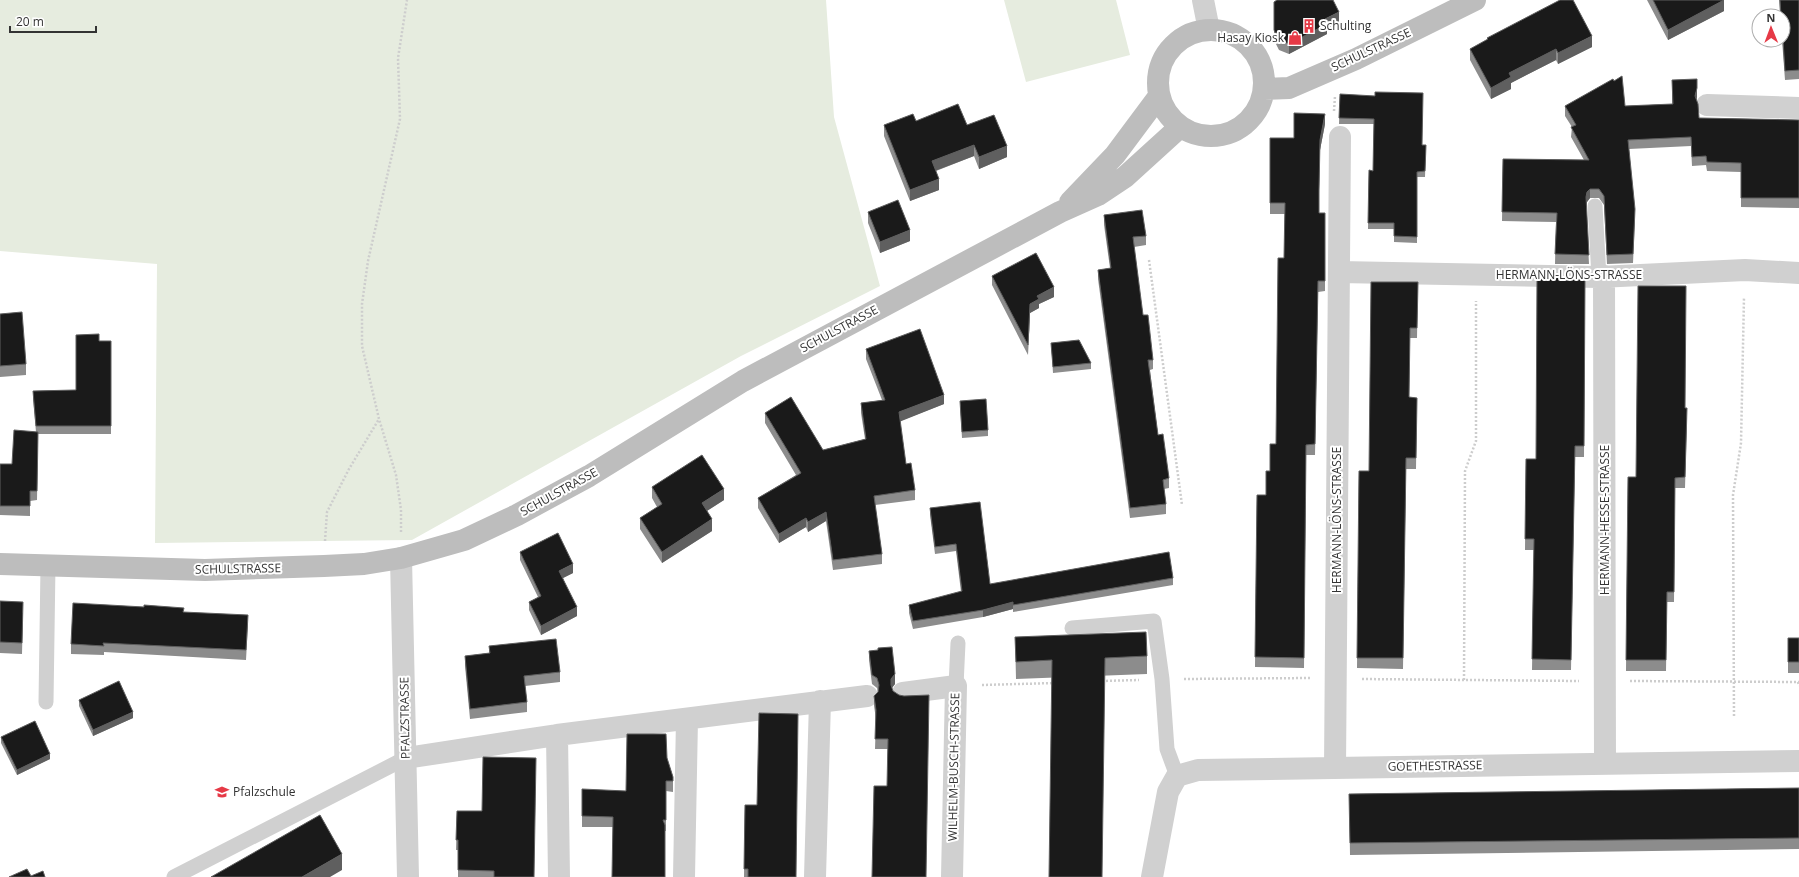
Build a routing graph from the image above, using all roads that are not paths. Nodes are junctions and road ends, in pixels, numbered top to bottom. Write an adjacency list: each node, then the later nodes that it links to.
1 (1203, 0): 3 (street)
2 (1475, 0): 4 (main road, SCHULSTRASSE)
3 (1209, 30): 4 (main road); 5 (main road)
4 (1264, 90): 8 (main road)
5 (1159, 96): 8 (main road); 11 (main road, SCHULSTRASSE)
6 (1707, 105): 7 (street)
7 (1799, 108)
8 (1180, 127): 11 (main road, SCHULSTRASSE)
9 (1340, 137): 12 (street, HERMANN-LÖNS-STRASSE)
10 (1594, 206): 14 (lane)
11 (1060, 212): 15 (main road, SCHULSTRASSE)
12 (1339, 272): 14 (street, HERMANN-LÖNS-STRASSE); 30 (street, HERMANN-LÖNS-STRASSE)
13 (1799, 273): 14 (street, HERMANN-LÖNS-STRASSE)
14 (1601, 276): 29 (street, HERMANN-HESSE-STRASSE)
15 (401, 558): 17 (main road, SCHULSTRASSE); 27 (street, PFALZSTRASSE)
16 (0, 564): 17 (main road, SCHULSTRASSE)
17 (48, 565): 24 (lane)
18 (1072, 628): 31 (lane)
19 (958, 643): 20 (lane)
20 (956, 686): 21 (street, WILHELM-BUSCH-STRASSE); 37 (street, WILHELM-BUSCH-STRASSE)
21 (903, 693)
22 (867, 696): 23 (street)
23 (820, 701): 25 (street); 36 (street)
24 (46, 702)
25 (687, 718): 26 (street); 35 (street)
26 (557, 735): 27 (street); 34 (street)
27 (406, 758): 32 (lane); 33 (street, PFALZSTRASSE)
28 (1799, 761): 29 (street, GOETHESTRASSE)
29 (1605, 764): 30 (street, GOETHESTRASSE)
30 (1335, 768): 31 (street, GOETHESTRASSE)
31 (1177, 776): 38 (street)
32 (174, 877)
33 (408, 877)
34 (559, 877)
35 (684, 877)
36 (815, 877)
37 (952, 877)
38 (1152, 877)

